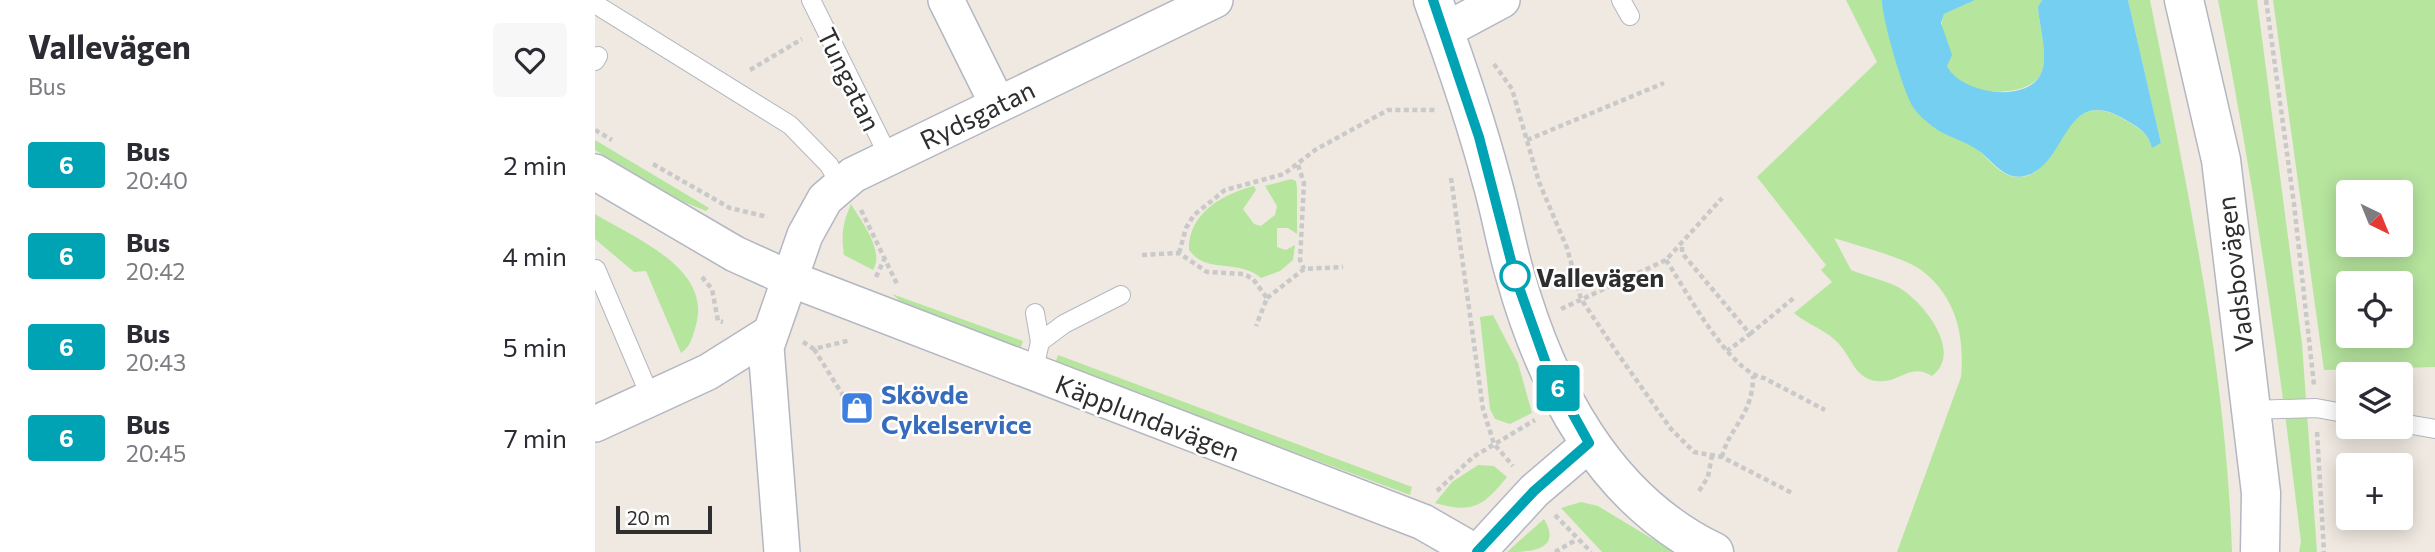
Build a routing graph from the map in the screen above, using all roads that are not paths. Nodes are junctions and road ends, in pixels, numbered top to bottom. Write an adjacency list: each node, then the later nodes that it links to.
1 (811, 0): 9 (lane, Tungatan)
2 (946, 0): 8 (street)
3 (1215, 0): 8 (street, Rydsgatan)
4 (1502, 0): 7 (street)
5 (2184, 0): 19 (street, Vadsbovägen)
6 (595, 4): 11 (lane)
7 (1439, 16): 24 (street)
8 (997, 103): 9 (street, Rydsgatan)
9 (889, 157): 11 (street, Rydsgatan)
10 (595, 172): 13 (street, Käpplundavägen)
11 (849, 195): 13 (street, Rydsgatan)
12 (596, 268): 18 (lane)
13 (788, 278): 16 (street, Rydsgatan); 17 (street, Käpplundavägen)
14 (1121, 295): 17 (lane)
15 (1035, 313): 17 (lane)
16 (770, 333): 18 (street); 25 (street, Rydsgatan)
17 (1037, 358): 26 (street, Käpplundavägen)
18 (651, 398): 21 (street)
19 (2251, 410): 20 (lane); 28 (street, Vadsbovägen)
20 (2336, 412)
21 (595, 424)
22 (2413, 425): 23 (lane)
23 (2435, 429)
24 (1589, 443): 26 (street); 27 (street)
25 (782, 552)
26 (1476, 552)
27 (1714, 552)
28 (2260, 552)

